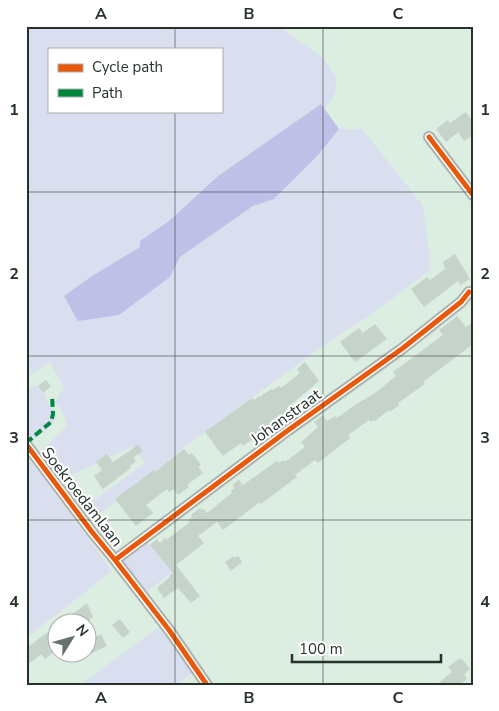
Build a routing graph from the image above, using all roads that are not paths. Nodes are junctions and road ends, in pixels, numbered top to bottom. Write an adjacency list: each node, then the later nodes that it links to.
1 (430, 137): 2 (street)
2 (473, 195)
3 (469, 292): 5 (street, Johanstraat)
4 (26, 444): 5 (street, Soekroedamlaan)
5 (115, 560): 6 (street, Soekroedamlaan)
6 (207, 685)

